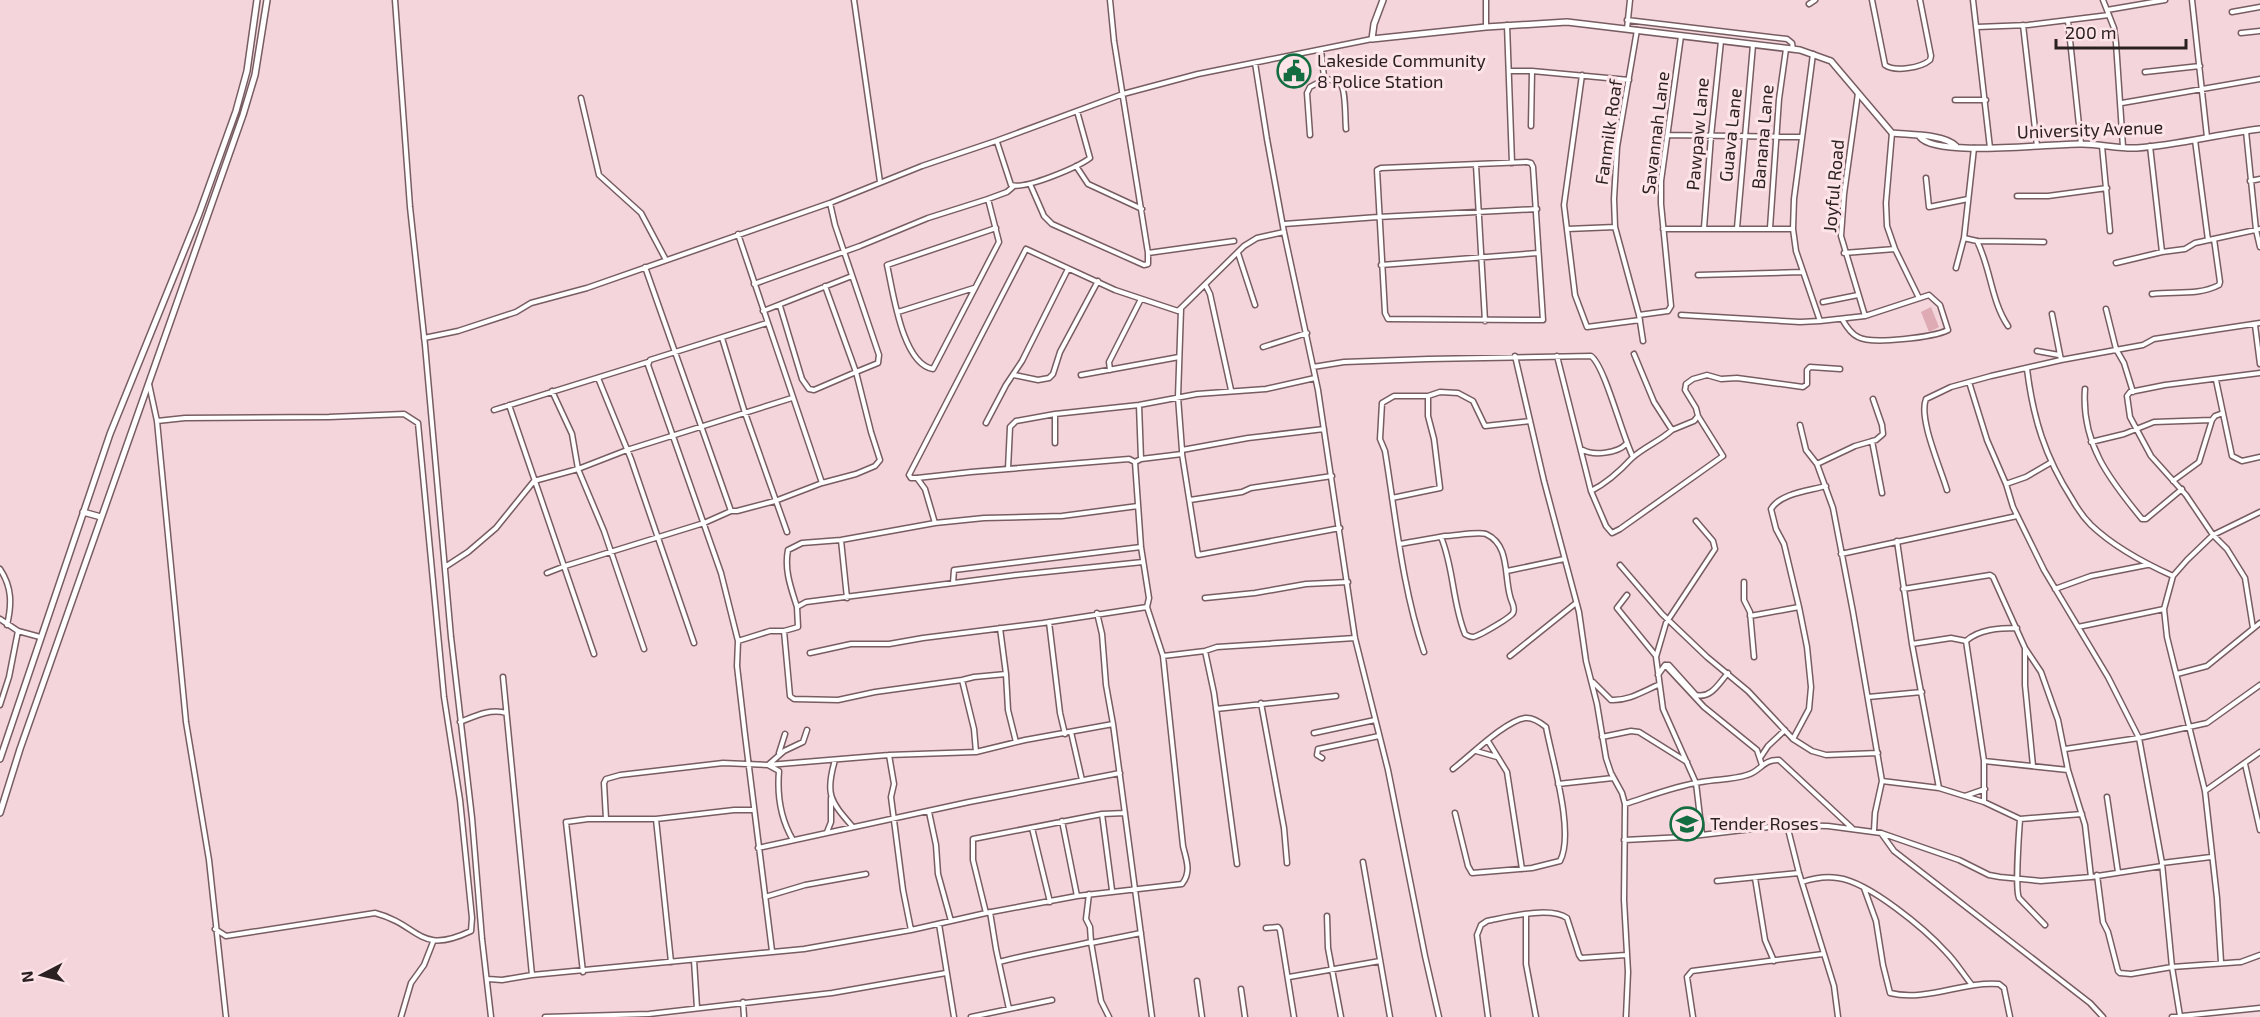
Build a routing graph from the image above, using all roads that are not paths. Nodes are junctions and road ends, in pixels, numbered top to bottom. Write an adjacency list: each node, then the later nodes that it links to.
1 (257, 0): 242 (street)
2 (267, 0): 185 (street)
3 (395, 0): 159 (street)
4 (854, 0): 83 (street)
5 (1110, 0): 49 (street)
6 (1383, 0): 32 (street)
7 (1486, 0): 25 (street)
8 (1630, 0): 21 (street)
9 (1815, 0): 16 (street)
10 (1872, 0): 11 (street)
11 (1920, 0)
12 (1973, 0): 26 (street)
13 (2103, 0): 18 (street)
14 (2165, 0): 18 (street)
15 (2192, 0): 40 (street)
16 (1809, 4)
17 (2260, 7): 19 (street)
18 (2107, 10): 20 (street)
19 (2232, 12)
20 (2109, 15): 22 (street); 54 (street)
21 (1627, 20): 27 (street); 37 (street)
22 (2068, 21): 24 (street); 70 (street)
23 (1507, 25): 25 (street); 27 (street); 41 (street)
24 (2022, 25): 26 (street); 72 (street)
25 (1486, 27): 32 (street)
26 (1977, 27): 53 (street)
27 (1627, 28): 28 (street)
28 (1637, 30): 31 (street); 47 (street, Fanmilk Roaf)
29 (2260, 31): 30 (street)
30 (2241, 33)
31 (1681, 36): 33 (street); 62 (street, Savannah Lane)
32 (1372, 39): 36 (street)
33 (1721, 41): 34 (street); 63 (street, Pawpaw Lane)
34 (1753, 45): 35 (street); 64 (street, Guava Lane)
35 (1786, 49): 37 (street); 65 (street, Banana Lane)
36 (1321, 50): 39 (street); 45 (street)
37 (1793, 50): 38 (street)
38 (1813, 53): 50 (street); 66 (street)
39 (1256, 63): 49 (street); 95 (street)
40 (2200, 66): 43 (street); 48 (street)
41 (1510, 71): 42 (street); 77 (street)
42 (1532, 71): 44 (street); 56 (street)
43 (2145, 72)
44 (1582, 75): 47 (street); 101 (street)
45 (1325, 79): 57 (street); 61 (street)
46 (2260, 79): 48 (street)
47 (1629, 80): 96 (street, Fanmilk Roaf)
48 (2202, 89): 54 (street); 67 (street)
49 (1123, 93): 55 (street); 91 (street)
50 (1858, 93): 60 (street); 121 (street, Joyful Road)
51 (581, 98): 123 (street)
52 (1955, 100): 53 (street)
53 (1986, 100): 76 (street)
54 (2122, 104): 74 (street)
55 (1077, 111): 69 (street); 79 (street)
56 (1531, 126)
57 (1346, 129)
58 (2260, 129): 59 (street, University Avenue)
59 (2246, 131): 67 (street, University Avenue); 82 (street)
60 (1892, 133): 75 (street, University Avenue); 115 (street)
61 (1310, 135)
62 (1669, 135): 63 (street); 102 (street, Savannah Lane)
63 (1711, 135): 64 (street); 98 (street, Pawpaw Lane)
64 (1745, 136): 65 (street); 99 (street, Guava Lane)
65 (1776, 136): 66 (street); 100 (street, Banana Lane)
66 (1802, 137): 103 (street)
67 (2206, 137): 68 (street, University Avenue)
68 (2195, 140): 73 (street, University Avenue); 110 (street)
69 (996, 141): 83 (street); 85 (street)
70 (2081, 144): 71 (street, University Avenue); 72 (street, University Avenue)
71 (2101, 144): 74 (street, University Avenue); 86 (street)
72 (2037, 146): 76 (street, University Avenue)
73 (2150, 146): 74 (street, University Avenue); 117 (street)
74 (2123, 147)
75 (1974, 148): 76 (street, University Avenue); 89 (street)
76 (1990, 148)
77 (1512, 163): 78 (street); 92 (street)
78 (1476, 165): 93 (street); 94 (street)
79 (1076, 166): 84 (street); 91 (street)
80 (1926, 178): 89 (street)
81 (2260, 179): 82 (street)
82 (2250, 181): 104 (street)
83 (880, 182): 90 (street)
84 (1030, 184): 85 (street); 118 (street)
85 (1014, 186): 88 (street)
86 (2107, 188): 87 (street); 105 (street)
87 (2017, 196)
88 (988, 199): 97 (street); 116 (street)
89 (1968, 199): 108 (street)
90 (830, 203): 107 (street); 116 (street)
91 (1142, 209): 118 (street)
92 (1537, 209): 93 (street); 120 (street)
93 (1478, 212): 94 (street); 122 (street)
94 (1378, 217): 95 (street); 125 (street)
95 (1284, 224): 106 (street)
96 (1615, 227): 101 (street); 151 (street, Fanmilk Roaf)
97 (996, 228): 136 (street); 147 (street)
98 (1704, 228): 99 (street); 102 (street)
99 (1737, 228): 100 (street)
100 (1770, 228): 103 (street)
101 (1567, 229): 151 (street)
102 (1664, 229): 151 (street, Savannah Lane)
103 (1794, 229): 129 (street)
104 (2258, 230): 109 (street); 114 (street)
105 (2110, 231)
106 (1284, 232): 119 (street); 158 (street)
107 (738, 234): 123 (street); 133 (street)
108 (1964, 238): 112 (street); 127 (street)
109 (2214, 239): 110 (street); 137 (street)
110 (2208, 240): 117 (street)
111 (1234, 241): 118 (street)
112 (1977, 242): 113 (street); 157 (street)
113 (2044, 242)
114 (2260, 247)
115 (1895, 249): 121 (street); 139 (street)
116 (844, 251): 131 (street); 133 (street)
117 (2162, 252): 124 (street)
118 (1148, 253)
119 (1238, 253): 135 (street); 142 (street)
120 (1538, 253): 122 (street); 153 (street)
121 (1844, 253): 138 (street, Joyful Road)
122 (1481, 258): 125 (street); 153 (street)
123 (666, 260): 126 (street)
124 (2116, 262)
125 (1381, 265): 153 (street)
126 (645, 267): 159 (street); 165 (street)
127 (1956, 268)
128 (1068, 269): 132 (street); 179 (street); 227 (street)
129 (1802, 272): 130 (street); 154 (street)
130 (1698, 275)
131 (852, 276): 134 (street); 177 (street)
132 (1098, 281): 140 (street); 179 (street)
133 (754, 284): 146 (street)
134 (825, 286): 143 (street); 177 (street)
135 (1206, 286): 144 (street); 187 (street)
136 (974, 288): 147 (street); 147 (street)
137 (2152, 294)
138 (1858, 295): 141 (street); 150 (street, Joyful Road)
139 (1919, 298): 150 (street); 152 (street)
140 (1141, 299): 144 (street); 176 (street)
141 (1823, 302)
142 (1255, 305)
143 (780, 306): 146 (street); 177 (street)
144 (1181, 309): 169 (street)
145 (2106, 309): 163 (street)
146 (763, 311): 155 (street)
147 (897, 312)
148 (1681, 315): 154 (street)
149 (2052, 315): 170 (street)
150 (1865, 316): 152 (street)
151 (1639, 318): 161 (street, Fanmilk Roaf)
152 (1842, 319): 154 (street)
153 (1485, 321)
154 (1820, 321)
155 (767, 323): 160 (street); 192 (street)
156 (2258, 324): 163 (street); 172 (street)
157 (2008, 326)
158 (1307, 333): 162 (street); 173 (street)
159 (424, 338): 265 (street)
160 (722, 338): 165 (street); 198 (street)
161 (1643, 341)
162 (1263, 347)
163 (2116, 350): 170 (street); 189 (street)
164 (2037, 351): 170 (street)
165 (674, 352): 171 (street); 206 (street)
166 (1634, 354): 209 (street)
167 (1515, 356): 168 (street); 173 (street); 203 (street)
168 (1557, 356): 214 (street); 216 (street)
169 (1179, 357): 176 (street); 191 (street)
170 (2060, 357): 175 (street)
171 (648, 362): 181 (street); 210 (street)
172 (2260, 364)
173 (1313, 367): 182 (street)
174 (1840, 369): 200 (street)
175 (2027, 369): 184 (street); 222 (street)
176 (1110, 370): 180 (street)
177 (856, 372): 230 (street)
178 (2260, 373): 183 (street)
179 (1013, 375): 204 (street)
180 (1081, 375)
181 (598, 378): 188 (street); 215 (street)
182 (1315, 378): 187 (street); 207 (street)
183 (2216, 380): 189 (street); 197 (street)
184 (1969, 381): 231 (street); 234 (street)
185 (149, 383): 202 (street); 245 (street)
186 (2085, 389): 212 (street)
187 (1231, 390): 191 (street)
188 (552, 391): 194 (street); 224 (street)
189 (2133, 392): 208 (street)
190 (1428, 396): 203 (street); 237 (street); 237 (street)
191 (1178, 397): 195 (street); 217 (street)
192 (792, 398): 198 (street); 230 (street)
193 (1873, 399): 211 (street)
194 (509, 405): 196 (street); 228 (street)
195 (1139, 405): 199 (street); 220 (street)
196 (494, 410)
197 (2223, 412): 201 (street); 219 (street)
198 (745, 413): 206 (street); 239 (street)
199 (1055, 414): 213 (street); 225 (street)
200 (1698, 416): 209 (street); 235 (street)
201 (2212, 420): 208 (street); 229 (street)
202 (157, 421): 433 (street); 436 (street)
203 (1530, 421): 260 (street)
204 (986, 423)
205 (1800, 425): 223 (street)
206 (700, 427): 210 (street); 241 (street)
207 (1324, 429): 217 (street); 226 (street)
208 (2135, 429): 212 (street); 229 (street)
209 (1672, 430): 218 (street)
210 (673, 436): 215 (street); 248 (street)
211 (1872, 441): 223 (street); 236 (street)
212 (2091, 442): 233 (street)
213 (1055, 443)
214 (1626, 444): 216 (street); 218 (street)
215 (627, 450): 224 (street); 253 (street)
216 (1582, 450): 235 (street)
217 (1182, 452): 220 (street); 238 (street)
218 (1633, 457): 235 (street)
219 (2260, 457)
220 (1141, 459): 221 (street)
221 (1135, 462): 225 (street); 240 (street)
222 (2050, 463): 231 (street); 263 (street)
223 (1817, 464): 232 (street)
224 (578, 469): 228 (street); 258 (street)
225 (1008, 469): 227 (street)
226 (1332, 476): 238 (street); 249 (street)
227 (918, 478): 247 (street)
228 (534, 481): 264 (street); 265 (street)
229 (2173, 481): 233 (street)
230 (822, 483): 239 (street)
231 (2006, 484): 244 (street)
232 (1826, 486): 259 (street); 281 (street)
233 (2182, 489): 251 (street)
234 (1947, 490)
235 (1591, 491)
236 (1882, 493)
237 (1392, 498): 256 (street)
238 (1190, 500): 249 (street)
239 (775, 501): 241 (street); 250 (street)
240 (1138, 506): 247 (street); 257 (street)
241 (731, 511): 248 (street)
242 (83, 512): 245 (street); 296 (street)
243 (2260, 512): 251 (street)
244 (2017, 516): 255 (street); 274 (street)
245 (101, 517): 382 (street)
246 (1696, 521): 286 (street)
247 (935, 523): 254 (street)
248 (704, 524): 253 (street); 298 (street)
249 (1340, 528): 270 (street)
250 (787, 532)
251 (2213, 535): 269 (street); 293 (street)
252 (1441, 537): 256 (street); 267 (street); 267 (street)
253 (657, 538): 258 (street); 300 (street)
254 (841, 540): 276 (street); 279 (street)
255 (1897, 541): 259 (street); 273 (street)
256 (1400, 544): 305 (street)
257 (1141, 547): 261 (street); 272 (street)
258 (611, 552): 264 (street); 303 (street)
259 (1841, 554): 324 (street)
260 (1564, 559): 267 (street); 278 (street)
261 (1143, 562): 272 (street); 280 (street)
262 (1620, 565): 286 (street)
263 (2148, 565): 269 (street); 274 (street)
264 (565, 566): 268 (street); 307 (street)
265 (445, 567): 330 (street)
266 (0, 569): 289 (street)
267 (1507, 571)
268 (547, 573)
269 (2173, 576): 282 (street)
270 (1348, 582): 277 (street); 297 (street)
271 (1744, 582): 284 (street)
272 (953, 583): 276 (street)
273 (1904, 589): 292 (street); 301 (street)
274 (2055, 590): 290 (street)
275 (1627, 595): 310 (street)
276 (847, 598): 279 (street)
277 (1205, 598)
278 (1576, 603): 309 (street); 319 (street)
279 (797, 607): 295 (street)
280 (1147, 607): 283 (street); 308 (street)
281 (1799, 607): 284 (street); 342 (street)
282 (2164, 609): 290 (street); 315 (street)
283 (1097, 613): 287 (street); 331 (street)
284 (1750, 616): 311 (street)
285 (0, 619): 289 (street)
286 (1669, 619): 310 (street); 313 (street)
287 (1049, 622): 291 (street); 337 (street)
288 (2260, 622): 293 (street)
289 (7, 625): 294 (street)
290 (2078, 627): 341 (street)
291 (1000, 628): 306 (street); 314 (street)
292 (2017, 628): 299 (street); 302 (street)
293 (2253, 628): 315 (street)
294 (18, 631): 296 (street); 326 (street)
295 (784, 631): 298 (street); 318 (street)
296 (40, 637): 354 (street)
297 (1355, 638): 304 (street); 329 (street)
298 (738, 641): 359 (street)
299 (1966, 641): 301 (street); 357 (street)
300 (694, 643)
301 (1912, 644): 322 (street)
302 (2025, 648): 345 (street); 363 (street)
303 (644, 649)
304 (1205, 651): 308 (street); 327 (street)
305 (1424, 652)
306 (810, 653)
307 (594, 654)
308 (1163, 656): 420 (street)
309 (1510, 656)
310 (1656, 657): 316 (street)
311 (1754, 657)
312 (1665, 665): 313 (street); 316 (street); 355 (street)
313 (1728, 673): 334 (street)
314 (1006, 674): 318 (street); 344 (street)
315 (2176, 674): 332 (street)
316 (1658, 675): 320 (street)
317 (503, 677): 328 (street)
318 (962, 680): 347 (street)
319 (1591, 680): 320 (street); 340 (street)
320 (1658, 685): 358 (street)
321 (2260, 685): 332 (street)
322 (1922, 692): 324 (street); 372 (street)
323 (1336, 696): 325 (street)
324 (1868, 697): 349 (street)
325 (1261, 703): 327 (street); 407 (street)
326 (0, 705)
327 (1216, 709): 406 (street)
328 (507, 717): 330 (street); 452 (street)
329 (1375, 720): 338 (street); 339 (street)
330 (460, 722): 454 (street)
331 (1113, 724): 335 (street); 366 (street)
332 (2190, 727): 341 (street); 374 (street)
333 (807, 730): 350 (street)
334 (1785, 730): 342 (street); 355 (street)
335 (1071, 732): 337 (street); 368 (street)
336 (784, 734): 350 (street)
337 (1065, 734): 344 (street)
338 (1314, 734)
339 (1379, 736): 353 (street); 481 (street)
340 (1602, 737): 358 (street); 367 (street)
341 (2139, 738): 345 (street); 408 (street)
342 (1793, 739): 349 (street)
343 (1488, 741): 346 (street); 352 (street); 371 (street)
344 (1016, 742): 347 (street)
345 (2065, 749): 365 (street)
346 (1476, 751): 352 (street); 364 (street)
347 (976, 752): 351 (street)
348 (2260, 752): 360 (street)
349 (1878, 753): 369 (street)
350 (778, 755): 361 (street)
351 (888, 755): 356 (street); 389 (street)
352 (1498, 757): 409 (street)
353 (1322, 758)
354 (0, 759)
355 (1760, 759): 362 (street)
356 (835, 760): 361 (street); 376 (street)
357 (1984, 761): 363 (street); 373 (street)
358 (1688, 762): 370 (street)
359 (748, 764): 361 (street); 380 (street); 387 (street)
360 (2246, 764): 374 (street); 396 (street)
361 (768, 765): 401 (street)
362 (1762, 765): 370 (street); 395 (street)
363 (2033, 766): 365 (street)
364 (1453, 769)
365 (2068, 770): 386 (street)
366 (1120, 773): 368 (street); 383 (street)
367 (1613, 778): 371 (street); 379 (street)
368 (1082, 780): 381 (street)
369 (1882, 781): 372 (street); 397 (street)
370 (1696, 783): 379 (street); 400 (street)
371 (1558, 784): 409 (street)
372 (1939, 788): 375 (street)
373 (1985, 789): 375 (street); 378 (street)
374 (2205, 791): 404 (street)
375 (1965, 796): 378 (street)
376 (832, 797): 393 (street); 398 (street)
377 (2107, 797): 410 (street)
378 (1984, 802): 390 (street)
379 (1625, 804): 402 (street)
380 (754, 810): 388 (street); 403 (street)
381 (929, 812): 389 (street); 429 (street)
382 (0, 813)
383 (1125, 813): 385 (street); 420 (street)
384 (1455, 813): 409 (street)
385 (1102, 814): 391 (street); 421 (street)
386 (2082, 814): 390 (street); 415 (street)
387 (606, 819): 388 (street); 450 (street)
388 (656, 819): 445 (street)
389 (895, 819): 393 (street); 434 (street)
390 (2020, 819): 414 (street)
391 (1062, 821): 394 (street); 423 (street)
392 (1787, 825): 395 (street); 400 (street); 411 (street)
393 (853, 827): 398 (street)
394 (1032, 828): 425 (street); 426 (street)
395 (1852, 828): 397 (street)
396 (2260, 830)
397 (1874, 831): 399 (street)
398 (827, 832): 401 (street)
399 (1881, 833): 414 (street); 488 (street)
400 (1702, 834): 402 (street)
401 (793, 840): 403 (street)
402 (1624, 840): 440 (street)
403 (758, 848): 424 (street)
404 (2211, 857): 408 (street); 447 (street)
405 (1363, 862): 443 (street)
406 (1236, 864)
407 (1287, 864)
408 (2162, 865): 410 (street); 448 (street)
409 (1522, 869)
410 (2118, 872): 413 (street)
411 (1799, 873): 416 (street); 418 (street)
412 (866, 874): 424 (street)
413 (2097, 875): 415 (street); 448 (street)
414 (2019, 877): 415 (street); 431 (street)
415 (2091, 877)
416 (1755, 878): 417 (street); 444 (street)
417 (1717, 881)
418 (1802, 882): 419 (street); 439 (street)
419 (1864, 888): 456 (street); 456 (street)
420 (1135, 889): 421 (street); 435 (street)
421 (1112, 890): 422 (street)
422 (1089, 894): 423 (street); 437 (street)
423 (1077, 896): 425 (street)
424 (765, 897): 438 (street)
425 (1050, 902): 426 (street)
426 (988, 912): 429 (street); 446 (street)
427 (1526, 915): 440 (street); 482 (street); 483 (street)
428 (1327, 916): 449 (street)
429 (951, 921): 430 (street)
430 (939, 924): 434 (street); 451 (street)
431 (2045, 925)
432 (1266, 928): 453 (street)
433 (215, 929): 436 (street); 466 (street)
434 (911, 930): 438 (street)
435 (1141, 933): 437 (street); 475 (street)
436 (433, 942): 467 (street)
437 (1091, 943): 446 (street); 474 (street)
438 (772, 951): 442 (street)
439 (1823, 954): 444 (street); 486 (street)
440 (1626, 955): 484 (street)
441 (2260, 955): 447 (street)
442 (694, 960): 445 (street); 460 (street)
443 (1380, 961): 449 (street); 480 (street)
444 (1774, 961): 485 (street)
445 (671, 962): 450 (street)
446 (999, 962): 462 (street)
447 (2221, 962): 448 (street)
448 (2172, 967): 465 (street)
449 (1333, 970): 453 (street); 479 (street)
450 (583, 972): 452 (street)
451 (946, 973): 459 (street); 471 (street)
452 (532, 975): 454 (street)
453 (1289, 977): 478 (street)
454 (488, 979): 468 (street)
455 (1197, 981): 476 (street)
456 (1972, 985): 487 (street)
457 (1241, 989): 477 (street)
458 (1052, 1000): 462 (street)
459 (743, 1002): 460 (street); 470 (street)
460 (697, 1008): 469 (street)
461 (2260, 1008): 464 (street)
462 (1009, 1009): 463 (street)
463 (1001, 1011): 472 (street); 473 (street)
464 (2196, 1015): 465 (street)
465 (2180, 1016): 489 (street)
466 (226, 1017)
467 (401, 1017)
468 (491, 1017)
469 (545, 1017)
470 (744, 1017)
471 (954, 1017)
472 (971, 1017)
473 (1001, 1017)
474 (1108, 1017)
475 (1152, 1017)
476 (1202, 1017)
477 (1245, 1017)
478 (1294, 1017)
479 (1341, 1017)
480 (1390, 1017)
481 (1439, 1017)
482 (1488, 1017)
483 (1536, 1017)
484 (1626, 1017)
485 (1693, 1017)
486 (1838, 1017)
487 (2010, 1017)
488 (2103, 1017)
489 (2172, 1017)

